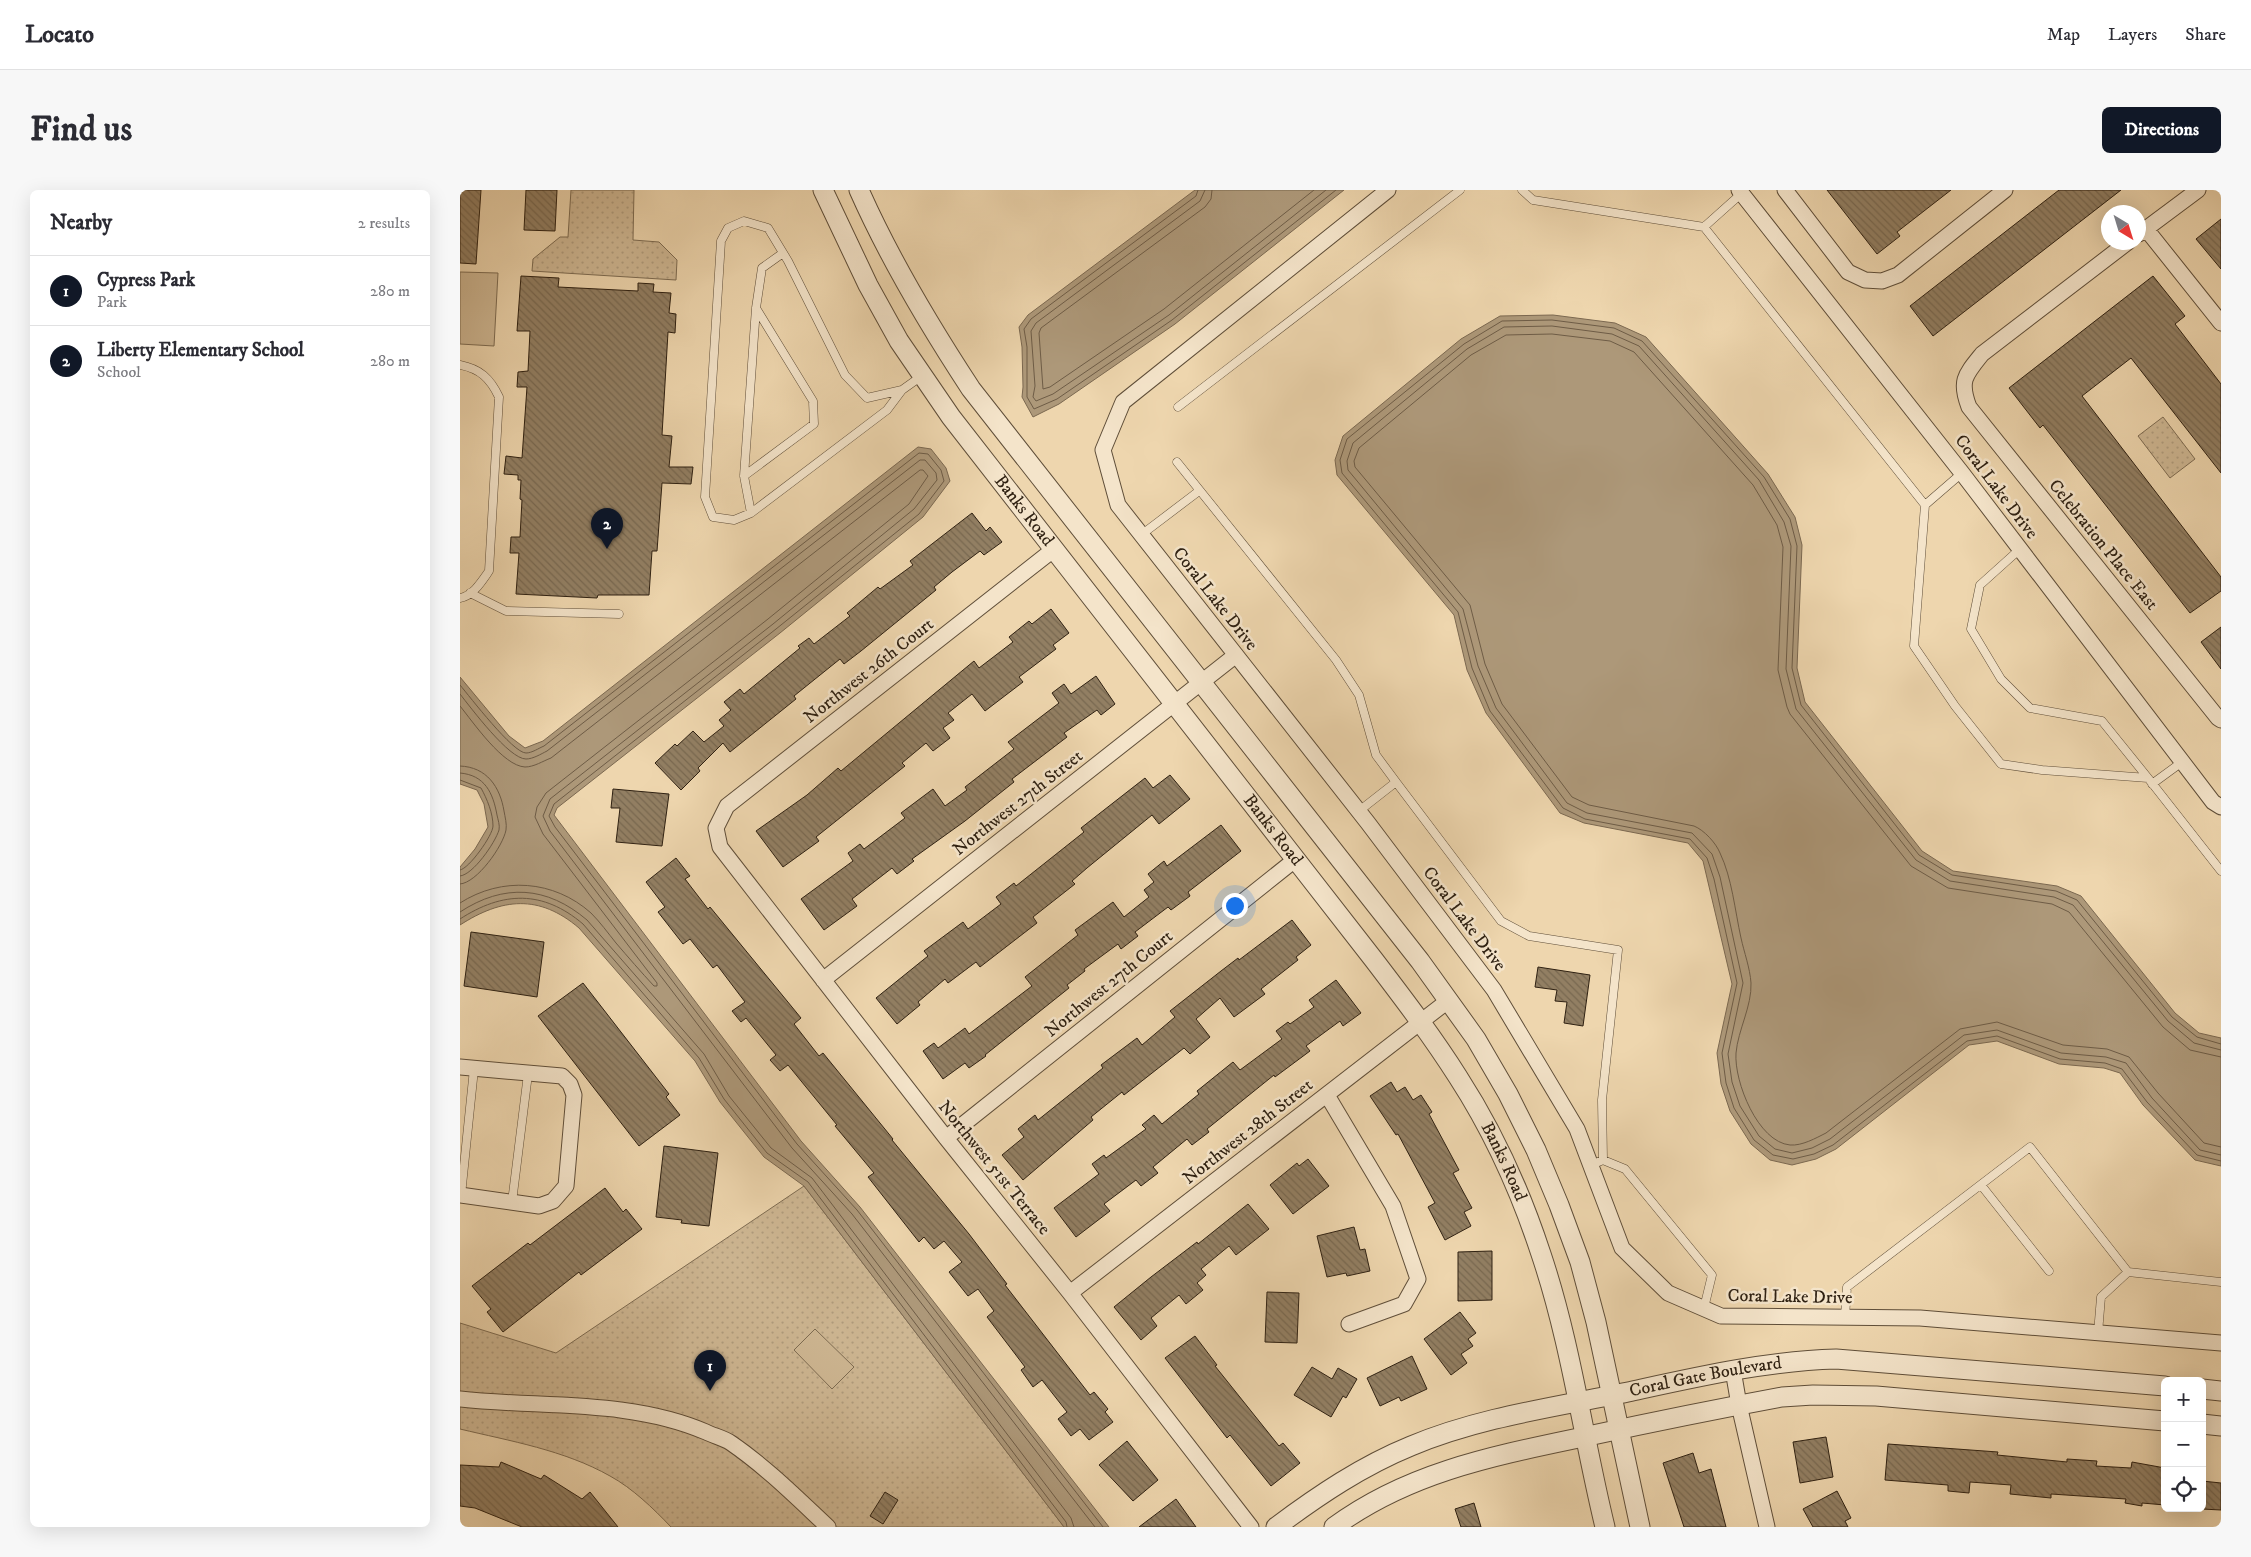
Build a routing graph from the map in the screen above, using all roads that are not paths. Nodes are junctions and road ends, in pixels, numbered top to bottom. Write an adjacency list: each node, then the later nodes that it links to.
1 (823, 190): 18 (street, Banks Road)
2 (859, 190): 34 (street, Banks Road)
3 (1388, 190): 27 (street, Coral Lake Drive)
4 (1460, 190): 20 (lane)
5 (1522, 190): 10 (lane)
6 (1785, 190): 7 (street)
7 (2005, 190)
8 (2198, 190): 11 (street)
9 (1741, 192): 10 (lane); 22 (street, Coral Lake Drive)
10 (1704, 227): 25 (lane)
11 (2146, 229)
12 (2146, 237): 16 (street)
13 (2118, 250): 36 (street, Celebration Place East)
14 (783, 253): 15 (lane); 19 (lane); 26 (lane)
15 (756, 308): 23 (lane); 23 (lane)
16 (2221, 323)
17 (460, 365): 30 (lane)
18 (923, 375): 19 (lane); 28 (street, Banks Road)
19 (902, 390): 26 (lane)
20 (1178, 407)
21 (1177, 462): 24 (lane)
22 (1962, 473): 25 (lane); 29 (street, Coral Lake Drive)
23 (744, 476): 26 (lane)
24 (1200, 491): 27 (lane); 39 (lane)
25 (1926, 505): 38 (lane)
26 (751, 513)
27 (1141, 535): 33 (street, Coral Lake Drive)
28 (1053, 550): 35 (street, Banks Road); 42 (street, Northwest 26th Court)
29 (2020, 550): 37 (street, Coral Lake Drive); 38 (lane)
30 (470, 593): 31 (lane); 32 (lane)
31 (460, 598)
32 (619, 614)
33 (1236, 655): 34 (street, Northwest 27th Street); 41 (street, Coral Lake Drive)
34 (1201, 683): 35 (street, Northwest 27th Street); 46 (street, Banks Road)
35 (1174, 705): 43 (street, Banks Road); 45 (street, Northwest 27th Street)
36 (2221, 720)
37 (2182, 762): 38 (lane); 40 (street, Coral Lake Drive)
38 (2150, 781): 44 (lane)
39 (1396, 782): 41 (lane); 52 (lane)
40 (2221, 807)
41 (1359, 811): 52 (street, Coral Lake Drive)
42 (716, 828): 45 (street, Northwest 51st Terrace)
43 (1296, 860): 47 (street, Banks Road); 51 (street, Northwest 27th Court)
44 (2221, 871)
45 (823, 980): 51 (street, Northwest 51st Terrace)
46 (1449, 1000): 47 (street, Northwest 28th Street); 69 (street, Banks Road)
47 (1421, 1021): 50 (street, Northwest 28th Street); 71 (street, Banks Road)
48 (467, 1068): 49 (street); 54 (lane)
49 (528, 1074): 55 (lane); 55 (street)
50 (1327, 1095): 59 (street, Northwest 28th Street); 62 (street)
51 (946, 1138): 59 (street, Northwest 51st Terrace)
52 (1597, 1162): 60 (street, Coral Lake Drive); 60 (lane)
53 (1981, 1185): 56 (lane); 57 (lane); 61 (lane)
54 (460, 1195): 55 (street)
55 (512, 1202)
56 (2049, 1271)
57 (2128, 1272): 58 (lane); 63 (lane)
58 (2221, 1282)
59 (1070, 1293): 79 (street, Northwest 51st Terrace)
60 (1704, 1308): 61 (street, Coral Lake Drive)
61 (1845, 1317): 63 (street, Coral Lake Drive)
62 (1349, 1324)
63 (2098, 1333): 64 (street, Coral Lake Drive)
64 (2221, 1343)
65 (1733, 1370): 66 (street, Coral Gate Boulevard); 69 (street, Coral Gate Boulevard); 72 (street)
66 (2161, 1386)
67 (2206, 1390): 68 (street)
68 (2221, 1391)
69 (1611, 1395): 71 (street, Coral Gate Boulevard); 76 (street, Banks Road)
70 (460, 1399): 78 (street)
71 (1578, 1402): 77 (street, Banks Road); 80 (street, Coral Gate Boulevard)
72 (1739, 1405): 73 (street, Coral Gate Boulevard); 76 (street, Coral Gate Boulevard); 84 (street)
73 (2161, 1421)
74 (2206, 1424): 75 (street)
75 (2221, 1426)
76 (1618, 1429): 77 (street, Coral Gate Boulevard); 83 (street, Banks Road)
77 (1585, 1437): 81 (street, Coral Gate Boulevard); 82 (street, Banks Road)
78 (828, 1527)
79 (1251, 1527)
80 (1276, 1527)
81 (1334, 1527)
82 (1605, 1527)
83 (1640, 1527)
84 (1767, 1527)

